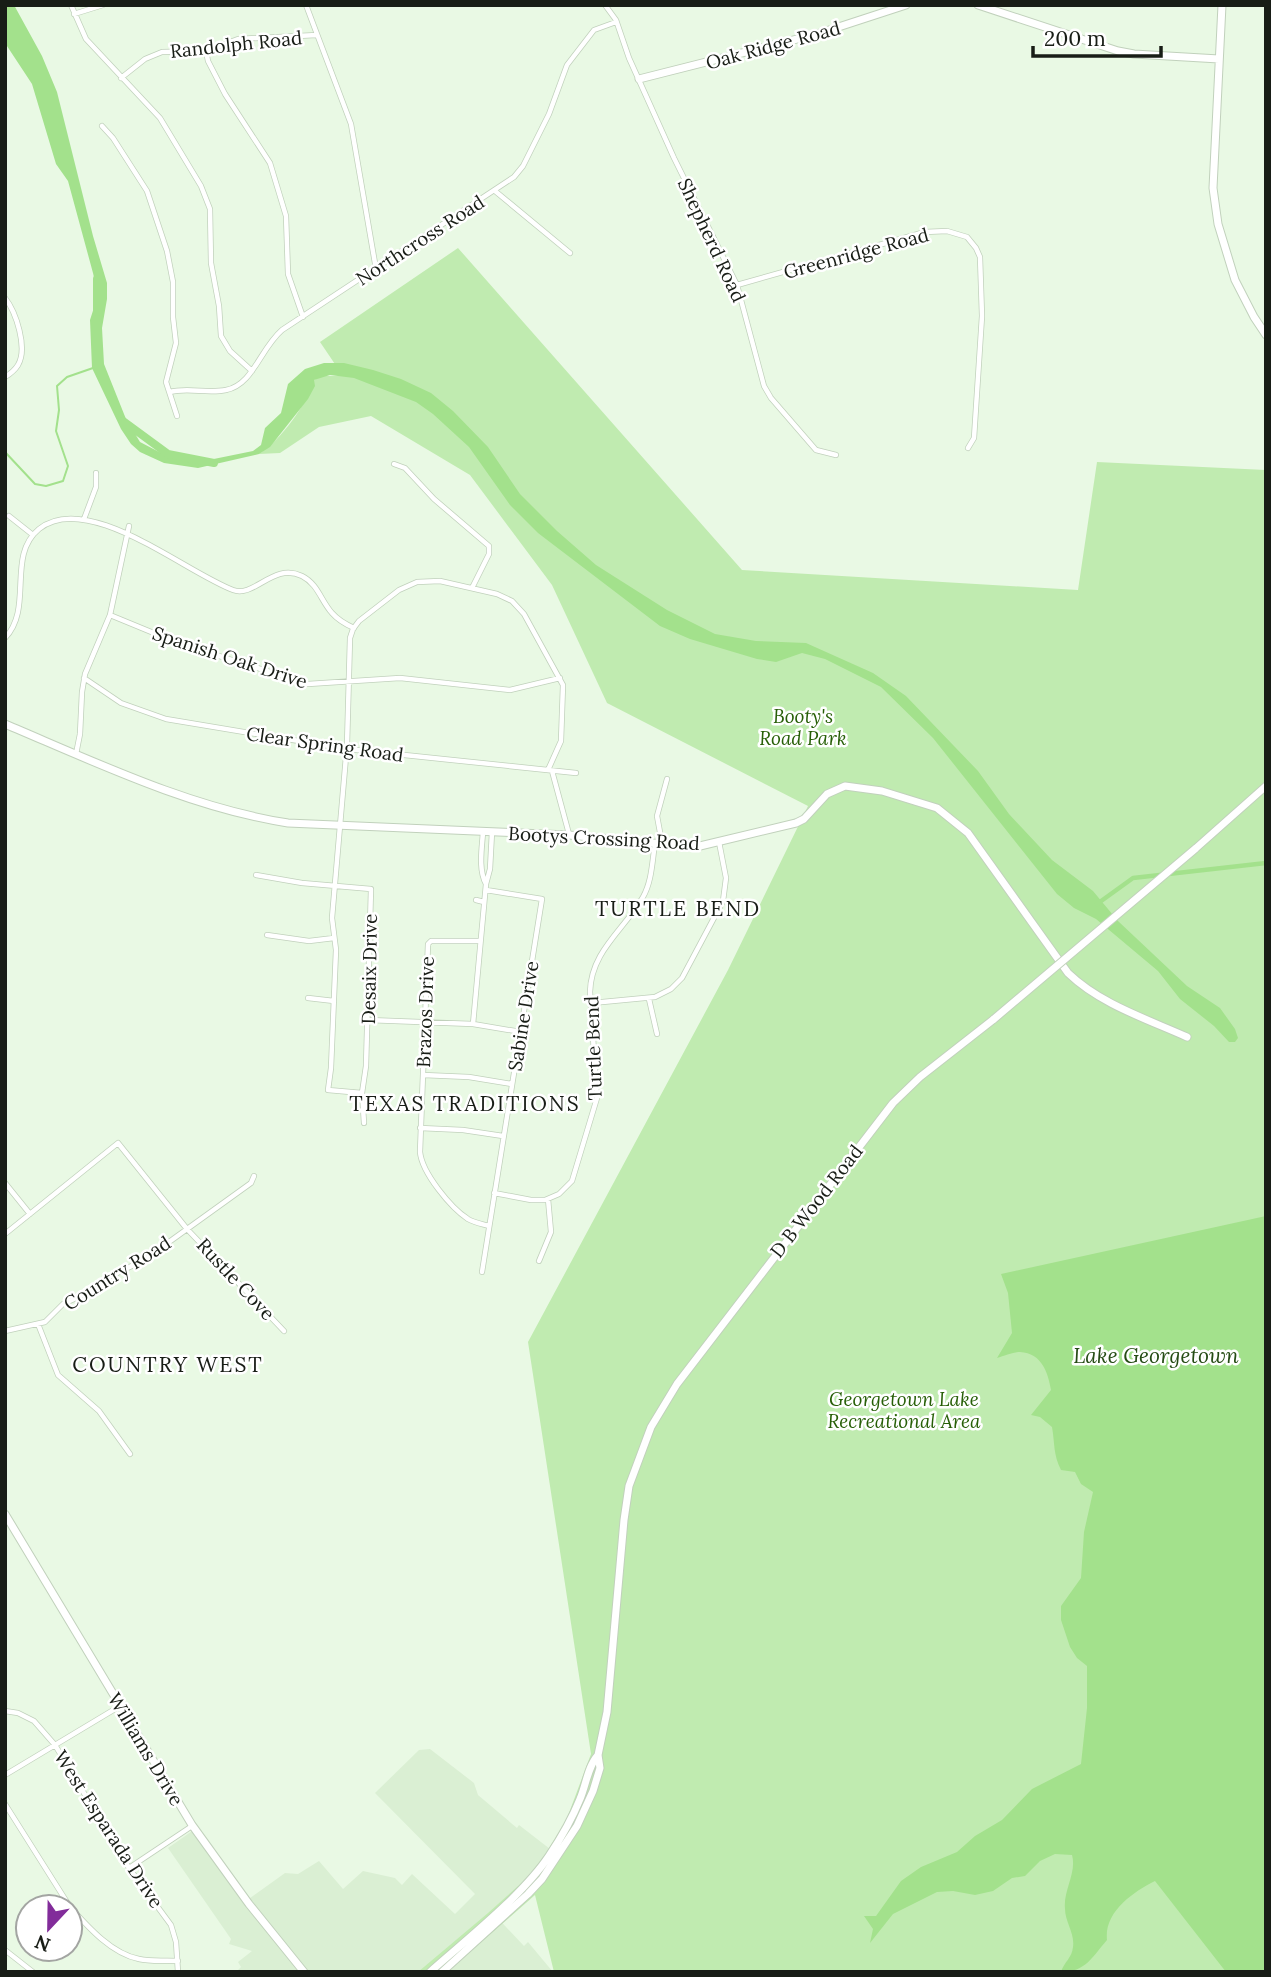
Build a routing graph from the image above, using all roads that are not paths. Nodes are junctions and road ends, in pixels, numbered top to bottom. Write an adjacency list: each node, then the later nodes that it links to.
1 (71, 5): 8 (street)
2 (103, 5): 8 (street)
3 (306, 5): 10 (street)
4 (605, 5): 9 (street, Shepherd Road)
5 (906, 5): 14 (main road, Oak Ridge Road)
6 (978, 5): 12 (main road)
7 (1222, 5): 12 (main road)
8 (74, 15): 13 (street)
9 (617, 22): 14 (street, Shepherd Road); 16 (street, Northcross Road)
10 (317, 35): 11 (street, Randolph Road); 18 (street)
11 (206, 51): 13 (street, Randolph Road); 22 (street)
12 (1219, 59): 23 (main road)
13 (121, 78): 24 (street)
14 (639, 79): 19 (street, Shepherd Road)
15 (102, 126): 26 (street)
16 (495, 191): 17 (street); 18 (street, Northcross Road)
17 (570, 253)
18 (376, 269): 22 (street, Northcross Road)
19 (737, 285): 28 (street, Greenridge Road); 29 (street, Shepherd Road)
20 (5, 298): 21 (street)
21 (7, 305): 25 (street)
22 (303, 318): 24 (street, Northcross Road)
23 (1266, 335)
24 (252, 371): 26 (street, Northcross Road)
25 (5, 377)
26 (170, 392): 27 (street)
27 (177, 416)
28 (968, 448)
29 (836, 455)
30 (394, 464): 37 (street)
31 (96, 473): 33 (street)
32 (9, 516): 36 (street)
33 (84, 519): 35 (street); 36 (street)
34 (128, 526): 35 (street)
35 (126, 534): 38 (street); 39 (street)
36 (33, 535): 40 (street)
37 (472, 588): 39 (street); 42 (street)
38 (110, 615): 41 (street); 43 (street, Spanish Oak Drive)
39 (354, 628): 43 (street)
40 (5, 638)
41 (85, 678): 45 (street, Clear Spring Road); 46 (street)
42 (560, 678): 43 (street, Spanish Oak Drive); 47 (street)
43 (349, 681): 45 (street)
44 (5, 724): 46 (main road, Bootys Crossing Road)
45 (347, 749): 47 (street, Clear Spring Road); 51 (street)
46 (76, 754): 51 (main road, Bootys Crossing Road)
47 (550, 771): 48 (street, Clear Spring Road); 53 (street)
48 (576, 773)
49 (667, 779): 55 (street, Turtle Bend)
50 (1266, 786): 106 (main road, D B Wood Road, bridge)
51 (339, 826): 52 (main road, Bootys Crossing Road); 57 (street)
52 (487, 832): 53 (main road, Bootys Crossing Road); 58 (street)
53 (569, 835): 55 (main road, Bootys Crossing Road)
54 (719, 841): 55 (main road, Bootys Crossing Road); 65 (street); 73 (main road, Bootys Crossing Road)
55 (659, 844): 67 (street, Turtle Bend)
56 (256, 875): 57 (street, Desaix Drive)
57 (335, 887): 62 (street); 68 (street, Desaix Drive)
58 (486, 887): 60 (street); 71 (street, Sabine Drive)
59 (476, 900): 60 (street)
60 (484, 902): 63 (street)
61 (267, 935): 62 (street)
62 (334, 938): 66 (street)
63 (481, 941): 69 (street, Brazos Drive); 70 (street)
64 (309, 998): 66 (street)
65 (649, 999): 67 (street); 72 (street)
66 (334, 1001): 76 (street)
67 (592, 1003): 83 (street, Turtle Bend)
68 (368, 1020): 69 (street); 76 (street, Desaix Drive)
69 (424, 1022): 70 (street); 74 (street, Brazos Drive)
70 (473, 1024): 71 (street)
71 (521, 1032): 75 (street, Sabine Drive)
72 (657, 1034)
73 (1187, 1037)
74 (422, 1075): 75 (street); 78 (street, Brazos Drive)
75 (512, 1084): 79 (street, Sabine Drive)
76 (362, 1093): 77 (street, Desaix Drive)
77 (364, 1123)
78 (420, 1128): 79 (street); 85 (street, Brazos Drive)
79 (503, 1136): 82 (street, Sabine Drive)
80 (254, 1176): 86 (street, Country Road)
81 (5, 1183): 84 (street)
82 (494, 1193): 83 (street); 85 (street, Sabine Drive)
83 (548, 1199): 88 (street)
84 (30, 1214): 86 (street, Rustle Cove); 87 (street)
85 (489, 1226): 89 (street, Sabine Drive)
86 (187, 1228): 90 (street, Country Road); 92 (street, Rustle Cove)
87 (5, 1234)
88 (539, 1261)
89 (482, 1272)
90 (38, 1324): 91 (street, Country Road); 93 (street)
91 (5, 1331)
92 (284, 1331)
93 (130, 1454)
94 (5, 1514): 95 (main road, Williams Drive)
95 (120, 1706): 97 (street); 100 (main road, Williams Drive)
96 (5, 1711): 97 (street, West Esparada Drive)
97 (55, 1745): 98 (street); 101 (street, West Esparada Drive)
98 (5, 1775)
99 (5, 1804): 102 (street)
100 (192, 1825): 101 (street); 109 (main road, Williams Drive)
101 (129, 1868): 105 (street, West Esparada Drive)
102 (61, 1893)
103 (84, 1920): 105 (street)
104 (5, 1950): 107 (street)
105 (178, 1961): 108 (street, West Esparada Drive)
106 (443, 1967): 110 (main road, D B Wood Road)
107 (33, 1972)
108 (178, 1972)
109 (304, 1972)
110 (430, 1972)

